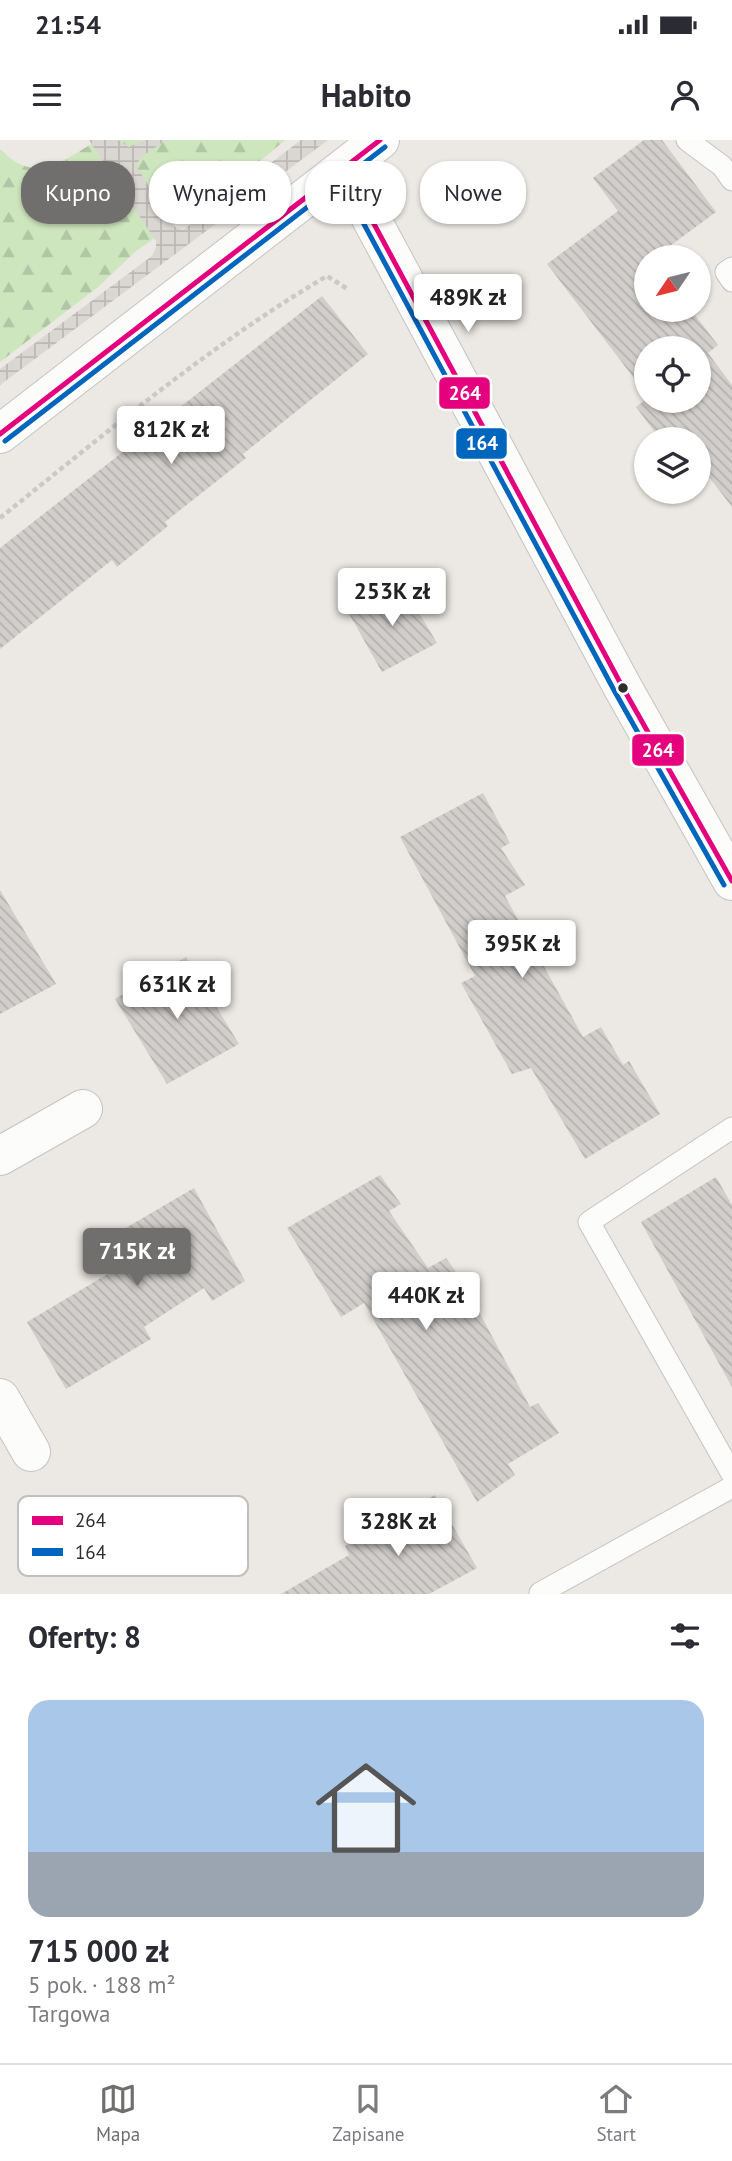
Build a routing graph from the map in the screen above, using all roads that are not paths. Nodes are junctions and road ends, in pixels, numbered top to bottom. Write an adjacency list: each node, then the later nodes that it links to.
1 (380, 140): 3 (street)
2 (687, 140): 4 (lane)
3 (353, 161)
4 (732, 180)
5 (305, 198): 9 (street)
6 (374, 224): 10 (street)
7 (732, 268): 8 (lane)
8 (732, 281)
9 (0, 434)
10 (732, 881)
11 (83, 1109): 13 (street)
12 (732, 1128): 16 (lane)
13 (0, 1156)
14 (0, 1398): 15 (street)
15 (31, 1452)
16 (732, 1474)
17 (732, 1487): 18 (lane)
18 (540, 1593)

